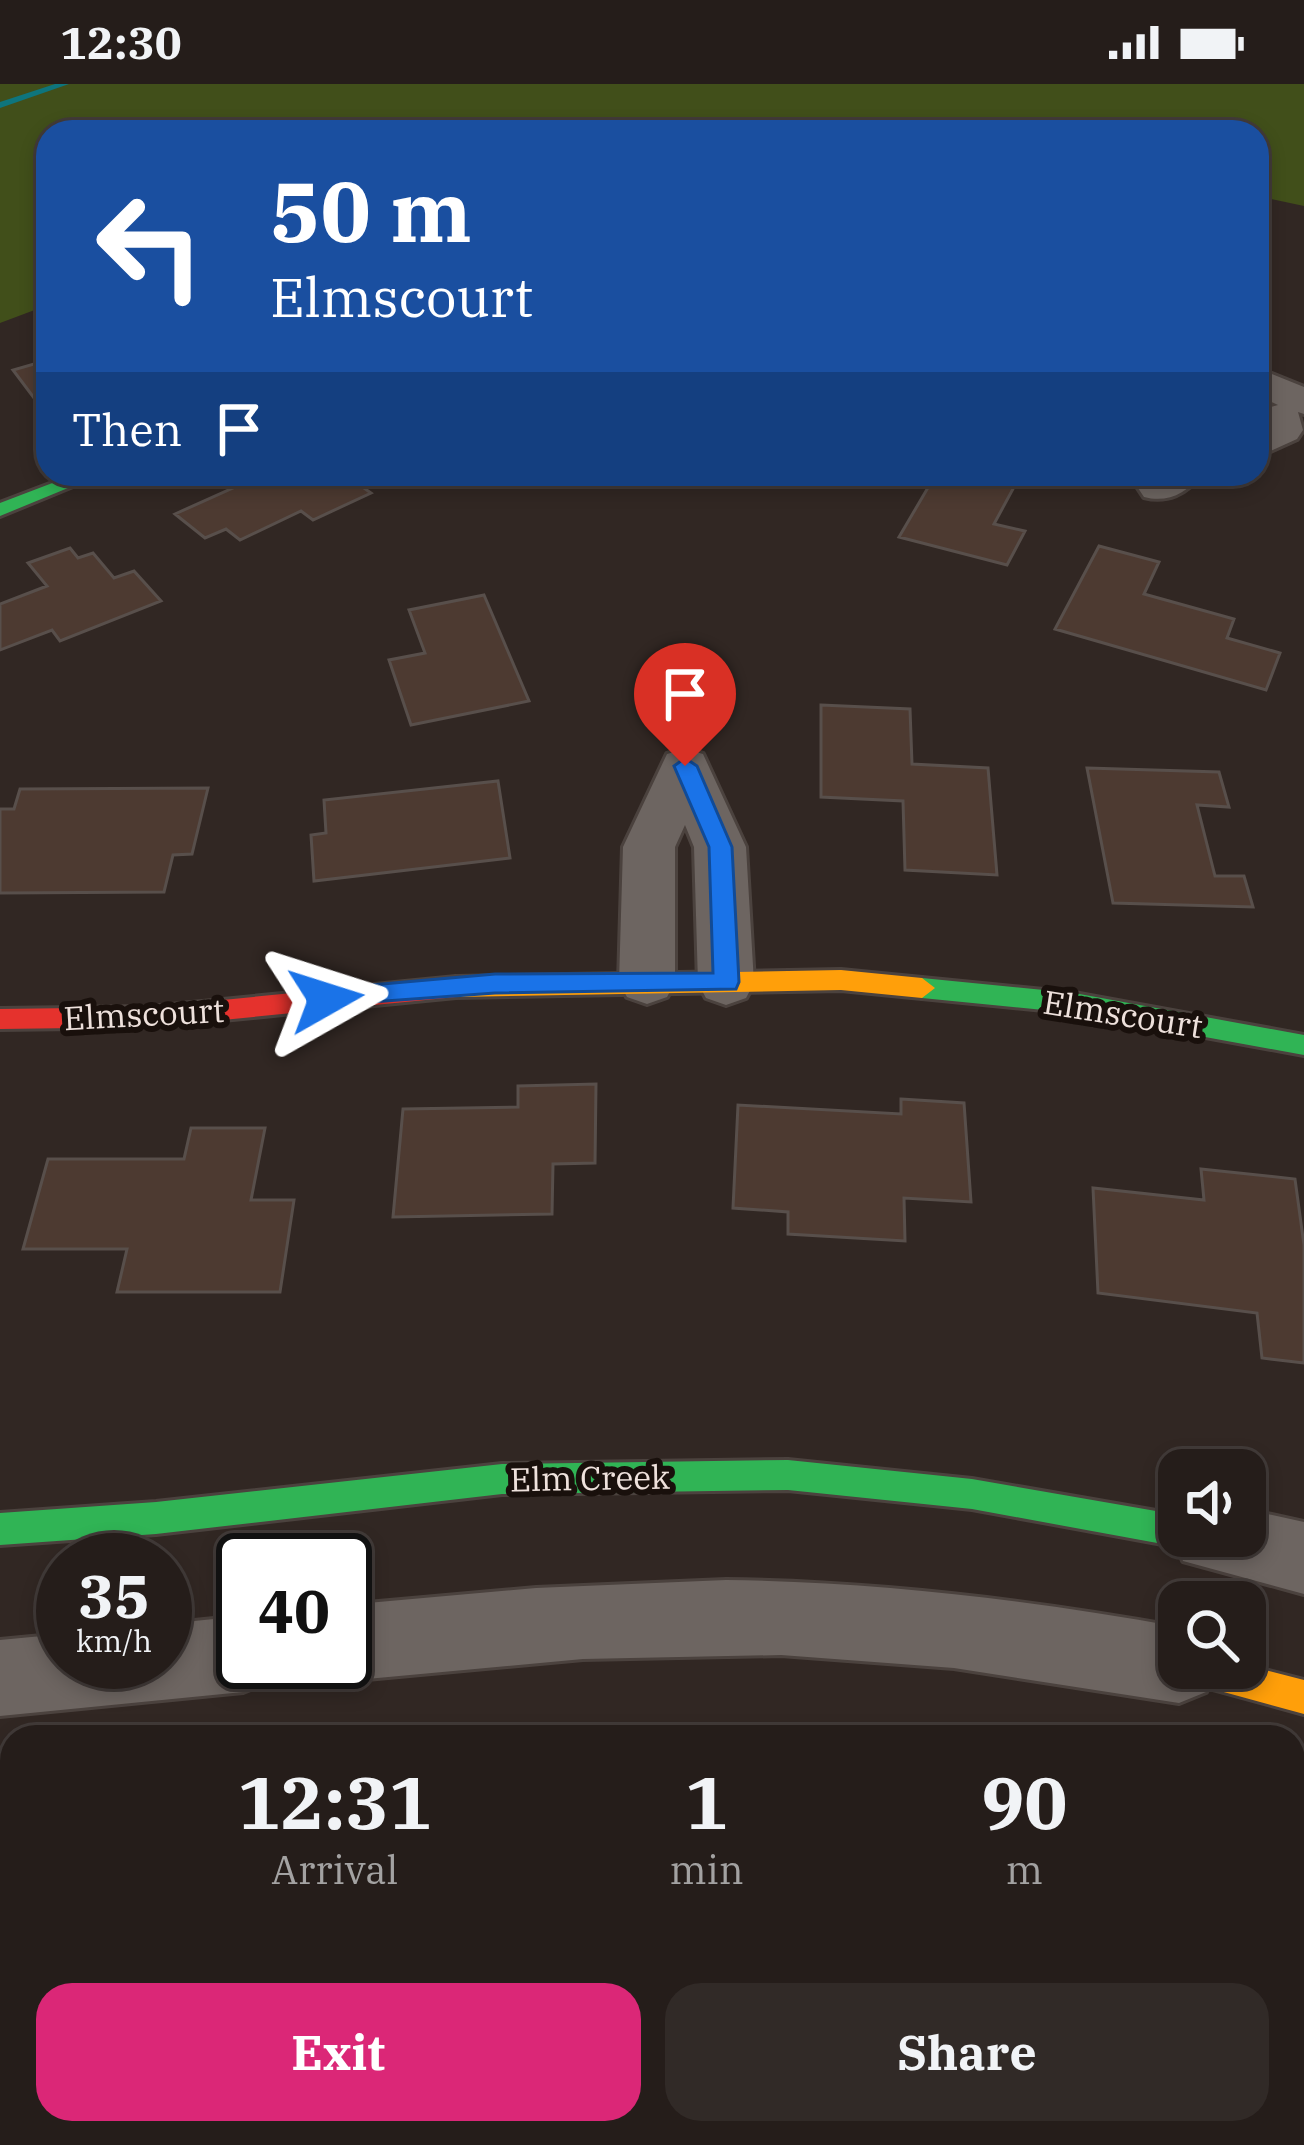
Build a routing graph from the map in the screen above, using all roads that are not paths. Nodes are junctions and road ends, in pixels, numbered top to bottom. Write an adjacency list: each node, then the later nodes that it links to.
1 (62, 486): 2 (street)
2 (0, 510)
3 (647, 982): 4 (street, Elmscourt); 4 (street); 5 (street, Elmscourt)
4 (727, 982): 6 (street, Elmscourt)
5 (0, 1019)
6 (1304, 1045)
7 (1158, 1527): 8 (street, Elm Creek)
8 (0, 1529)
9 (1266, 1549): 10 (street)
10 (1304, 1558)
11 (372, 1640): 13 (street)
12 (216, 1657): 14 (street)
13 (1158, 1662)
14 (0, 1678)
15 (1266, 1687): 16 (street)
16 (1304, 1697)

